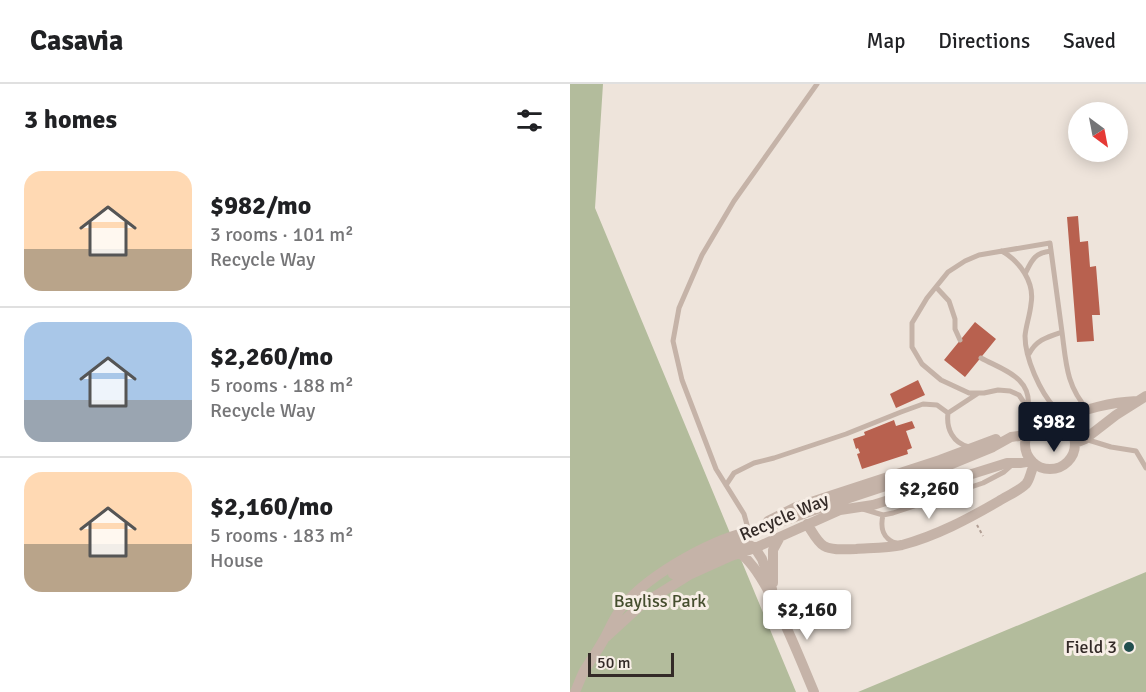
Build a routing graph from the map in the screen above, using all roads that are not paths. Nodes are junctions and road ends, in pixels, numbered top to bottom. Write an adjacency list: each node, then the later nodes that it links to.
1 (817, 84): 23 (lane)
2 (1002, 251): 3 (lane); 4 (lane); 5 (lane)
3 (1051, 252): 4 (lane); 6 (lane)
4 (1025, 274): 8 (lane)
5 (936, 287): 7 (lane); 10 (lane)
6 (1062, 332): 8 (lane); 12 (lane)
7 (960, 340)
8 (1029, 354): 15 (lane)
9 (981, 358): 13 (lane)
10 (979, 393): 13 (lane); 14 (lane)
11 (1142, 399): 12 (street); 18 (street)
12 (1088, 410): 15 (street)
13 (1028, 411): 16 (lane)
14 (948, 413): 19 (lane); 23 (lane)
15 (1057, 416): 16 (street); 18 (street)
16 (1028, 432): 17 (street); 20 (street)
17 (1011, 437): 19 (street); 27 (street)
18 (1080, 441): 20 (street); 22 (lane)
19 (971, 448): 27 (street)
20 (1034, 462): 21 (street, Recycle Way); 29 (street)
21 (1014, 463): 24 (street, Recycle Way); 25 (lane)
22 (1146, 468)
23 (726, 485): 27 (lane)
24 (860, 507): 25 (lane); 26 (street, Recycle Way)
25 (883, 515): 29 (lane)
26 (807, 524): 28 (street, Recycle Way); 29 (street)
27 (749, 532): 32 (street, Recycle Way)
28 (780, 537): 30 (street, Recycle Way); 33 (street)
29 (901, 545)
30 (756, 548): 31 (street, Recycle Way); 32 (street); 33 (street)
31 (740, 553): 33 (street); 34 (street, Recycle Way)
32 (640, 588): 34 (street, Recycle Way)
33 (773, 595): 36 (street)
34 (604, 639): 35 (street, Recycle Way)
35 (575, 692)
36 (814, 692)

